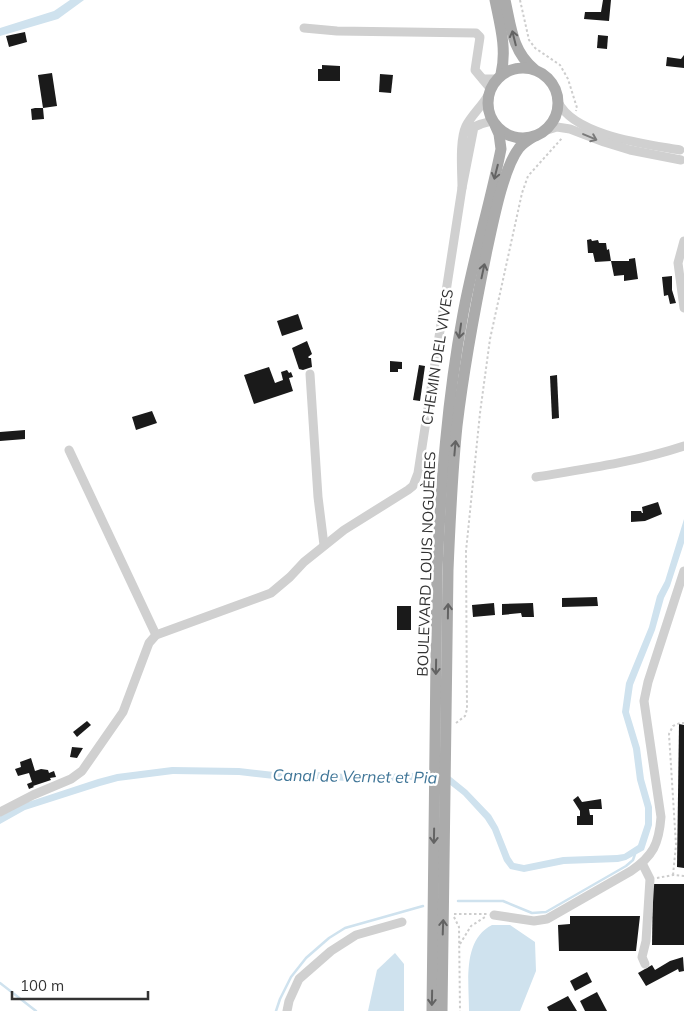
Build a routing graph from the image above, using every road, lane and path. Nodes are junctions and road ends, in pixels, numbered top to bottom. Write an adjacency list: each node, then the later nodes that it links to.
1 (494, 0): 6 (main road)
2 (505, 0): 5 (main road, one-way to 2)
3 (520, 0): 9 (path)
4 (304, 28): 6 (street)
5 (535, 70): 6 (main road); 7 (main road)
6 (492, 84): 8 (main road); 14 (street, CHEMIN DEL VIVES)
7 (558, 102): 9 (street); 10 (main road)
8 (494, 123): 11 (main road); 14 (street, CHEMIN DEL VIVES); 27 (main road, BOULEVARD LOUIS NOGUÈRES, one-way to 27)
9 (572, 124): 10 (street); 12 (street); 13 (street, one-way to 13); 26 (path)
10 (544, 131): 11 (main road)
11 (533, 137): 27 (main road, BOULEVARD LOUIS NOGUÈRES, one-way to 11)
12 (682, 147): 13 (street)
13 (683, 161)
14 (462, 188): 21 (street, CHEMIN DEL VIVES)
15 (684, 241): 16 (street)
16 (684, 308)
17 (310, 374): 21 (street)
18 (684, 446): 20 (street)
19 (69, 450): 24 (street)
20 (536, 478)
21 (324, 545): 24 (street, CHEMIN DEL VIVES)
22 (684, 571): 23 (street)
23 (681, 589): 30 (street)
24 (156, 635): 29 (street)
25 (684, 723): 31 (path)
26 (454, 729)
27 (440, 764): 28 (main road, BOULEVARD LOUIS NOGUÈRES)
28 (440, 787): 39 (main road, BOULEVARD LOUIS NOGUÈRES, one-way to 39); 40 (main road, BOULEVARD LOUIS NOGUÈRES, one-way to 28)
29 (0, 812)
30 (642, 863): 33 (street); 34 (street)
31 (673, 875): 32 (path); 33 (path)
32 (684, 876)
33 (650, 879): 37 (street)
34 (493, 914): 36 (path); 36 (path)
35 (402, 922): 38 (street)
36 (460, 944): 41 (path)
37 (644, 964)
38 (287, 1011)
39 (432, 1011)
40 (442, 1011)
41 (460, 1011)

